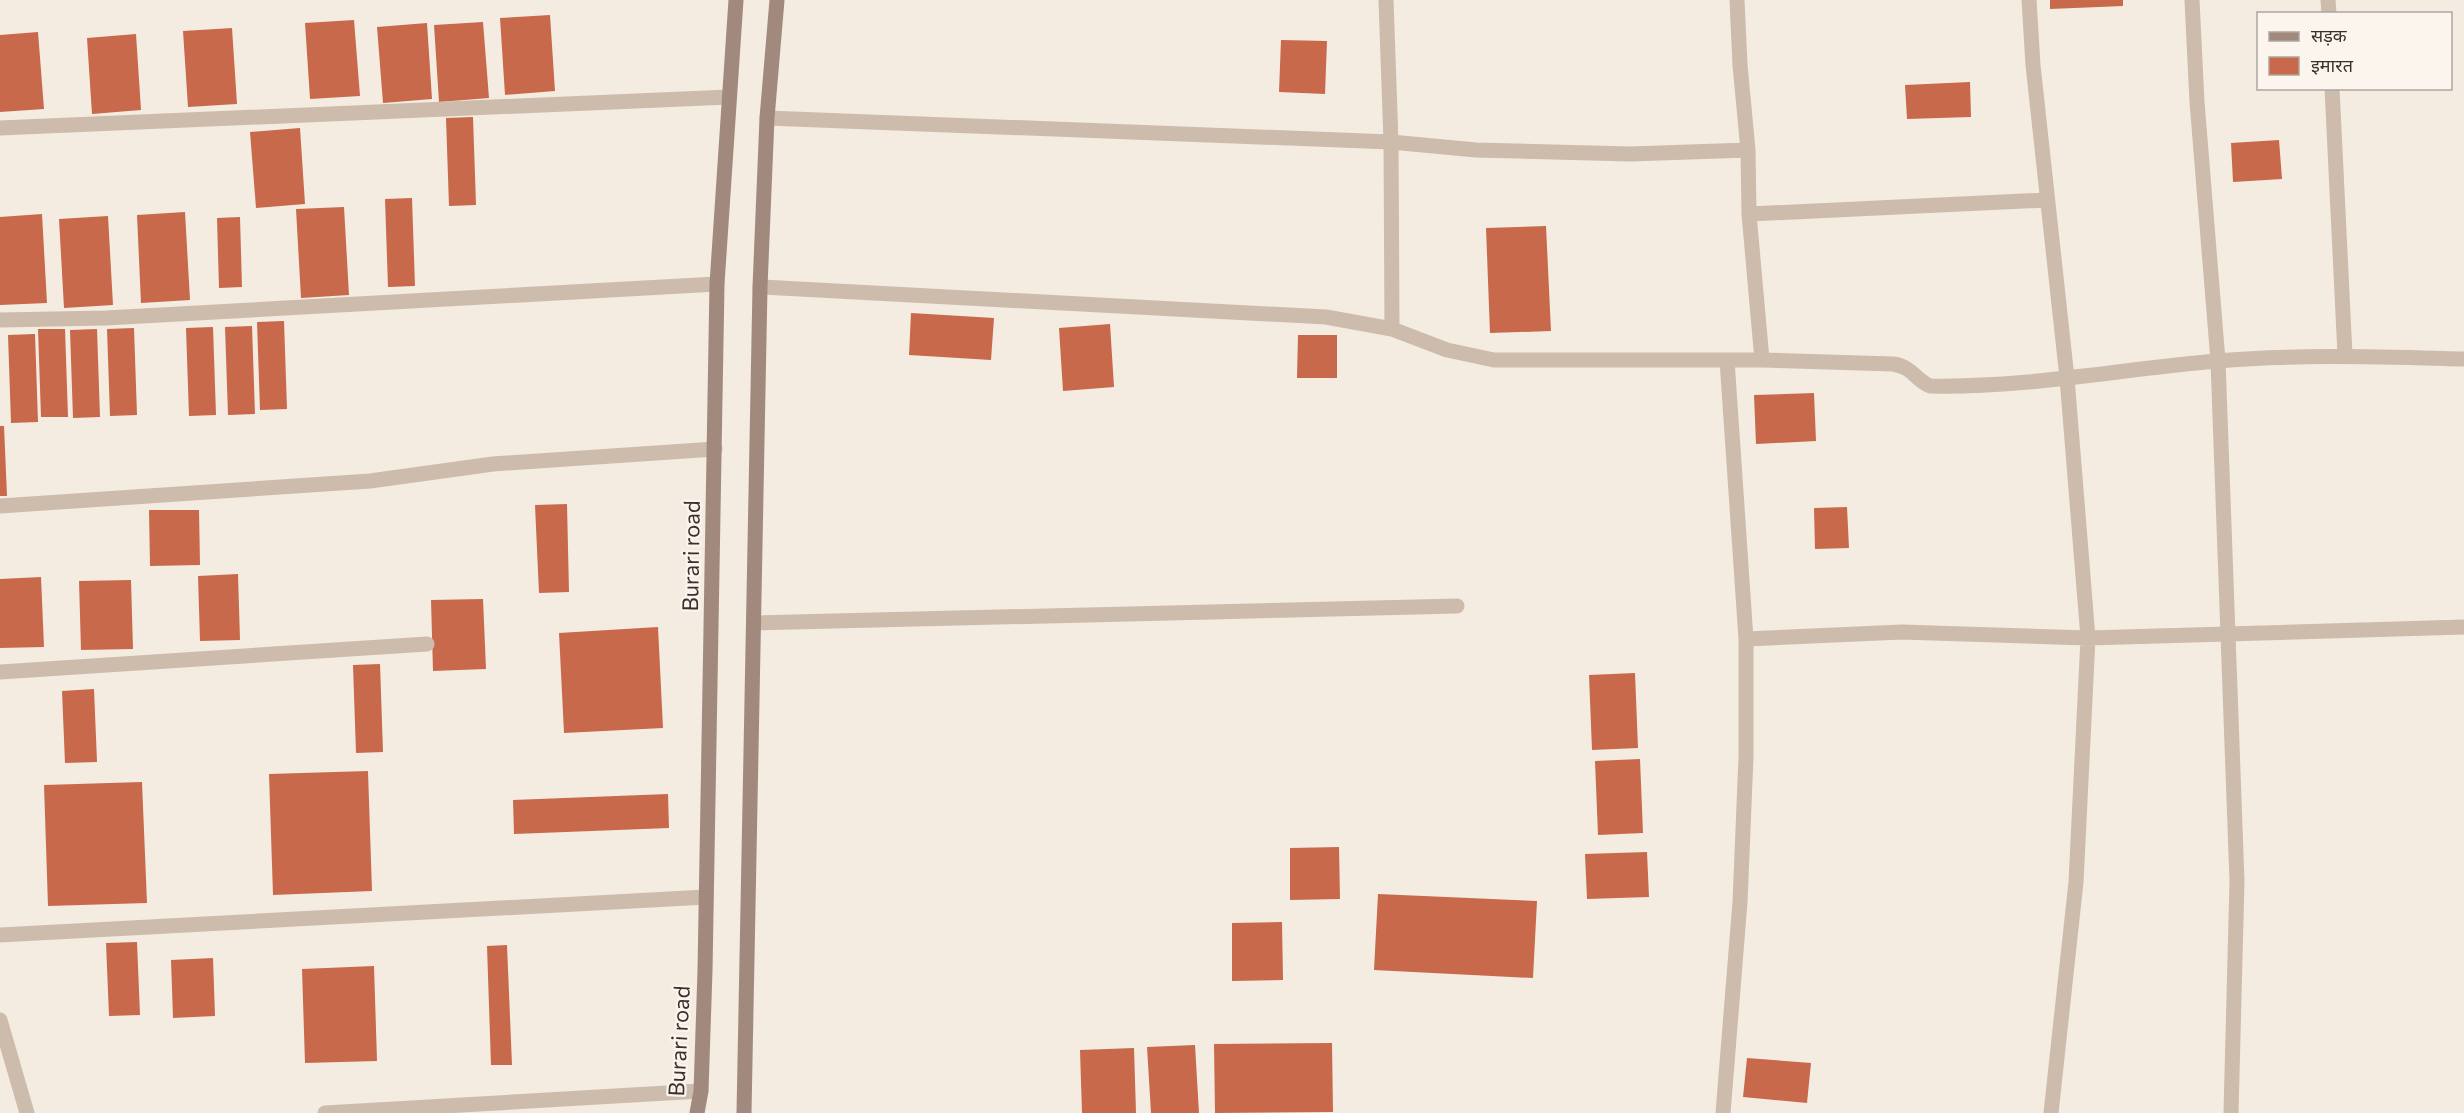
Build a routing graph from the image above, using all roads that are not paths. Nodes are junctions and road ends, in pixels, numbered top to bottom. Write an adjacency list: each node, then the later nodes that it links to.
1 (736, 0): 8 (main road, Burari road)
2 (777, 0): 9 (main road)
3 (1386, 0): 11 (street)
4 (1737, 0): 12 (street)
5 (2029, 0): 13 (street)
6 (2192, 0): 23 (street)
7 (2332, 90): 19 (street)
8 (729, 97): 10 (street); 15 (main road, Burari road)
9 (767, 118): 11 (street); 16 (main road)
10 (0, 128)
11 (1390, 142): 12 (street); 18 (street)
12 (1748, 150): 14 (street)
13 (2047, 200): 14 (street); 24 (street)
14 (1749, 214): 22 (street)
15 (717, 284): 17 (street); 25 (main road, Burari road)
16 (760, 286): 18 (street); 28 (main road)
17 (0, 320)
18 (1392, 329): 21 (street)
19 (2345, 356): 20 (street); 23 (street)
20 (2464, 359)
21 (1727, 360): 22 (street); 32 (street)
22 (1762, 360): 24 (street)
23 (2218, 361): 24 (street); 30 (street)
24 (2067, 378): 31 (street)
25 (715, 449): 26 (street); 35 (main road, Burari road)
26 (0, 506)
27 (1457, 606): 28 (street)
28 (754, 623): 42 (main road)
29 (2464, 627): 30 (street)
30 (2227, 633): 31 (street); 45 (street)
31 (2088, 638): 32 (street); 44 (street)
32 (1746, 639): 43 (street)
33 (427, 644): 34 (street)
34 (0, 672)
35 (706, 897): 36 (street); 38 (main road, Burari road)
36 (0, 935)
37 (0, 1020): 39 (street)
38 (701, 1091): 40 (street); 41 (main road, Burari road)
39 (27, 1113)
40 (325, 1113)
41 (697, 1113)
42 (744, 1113)
43 (1723, 1113)
44 (2051, 1113)
45 (2231, 1113)

